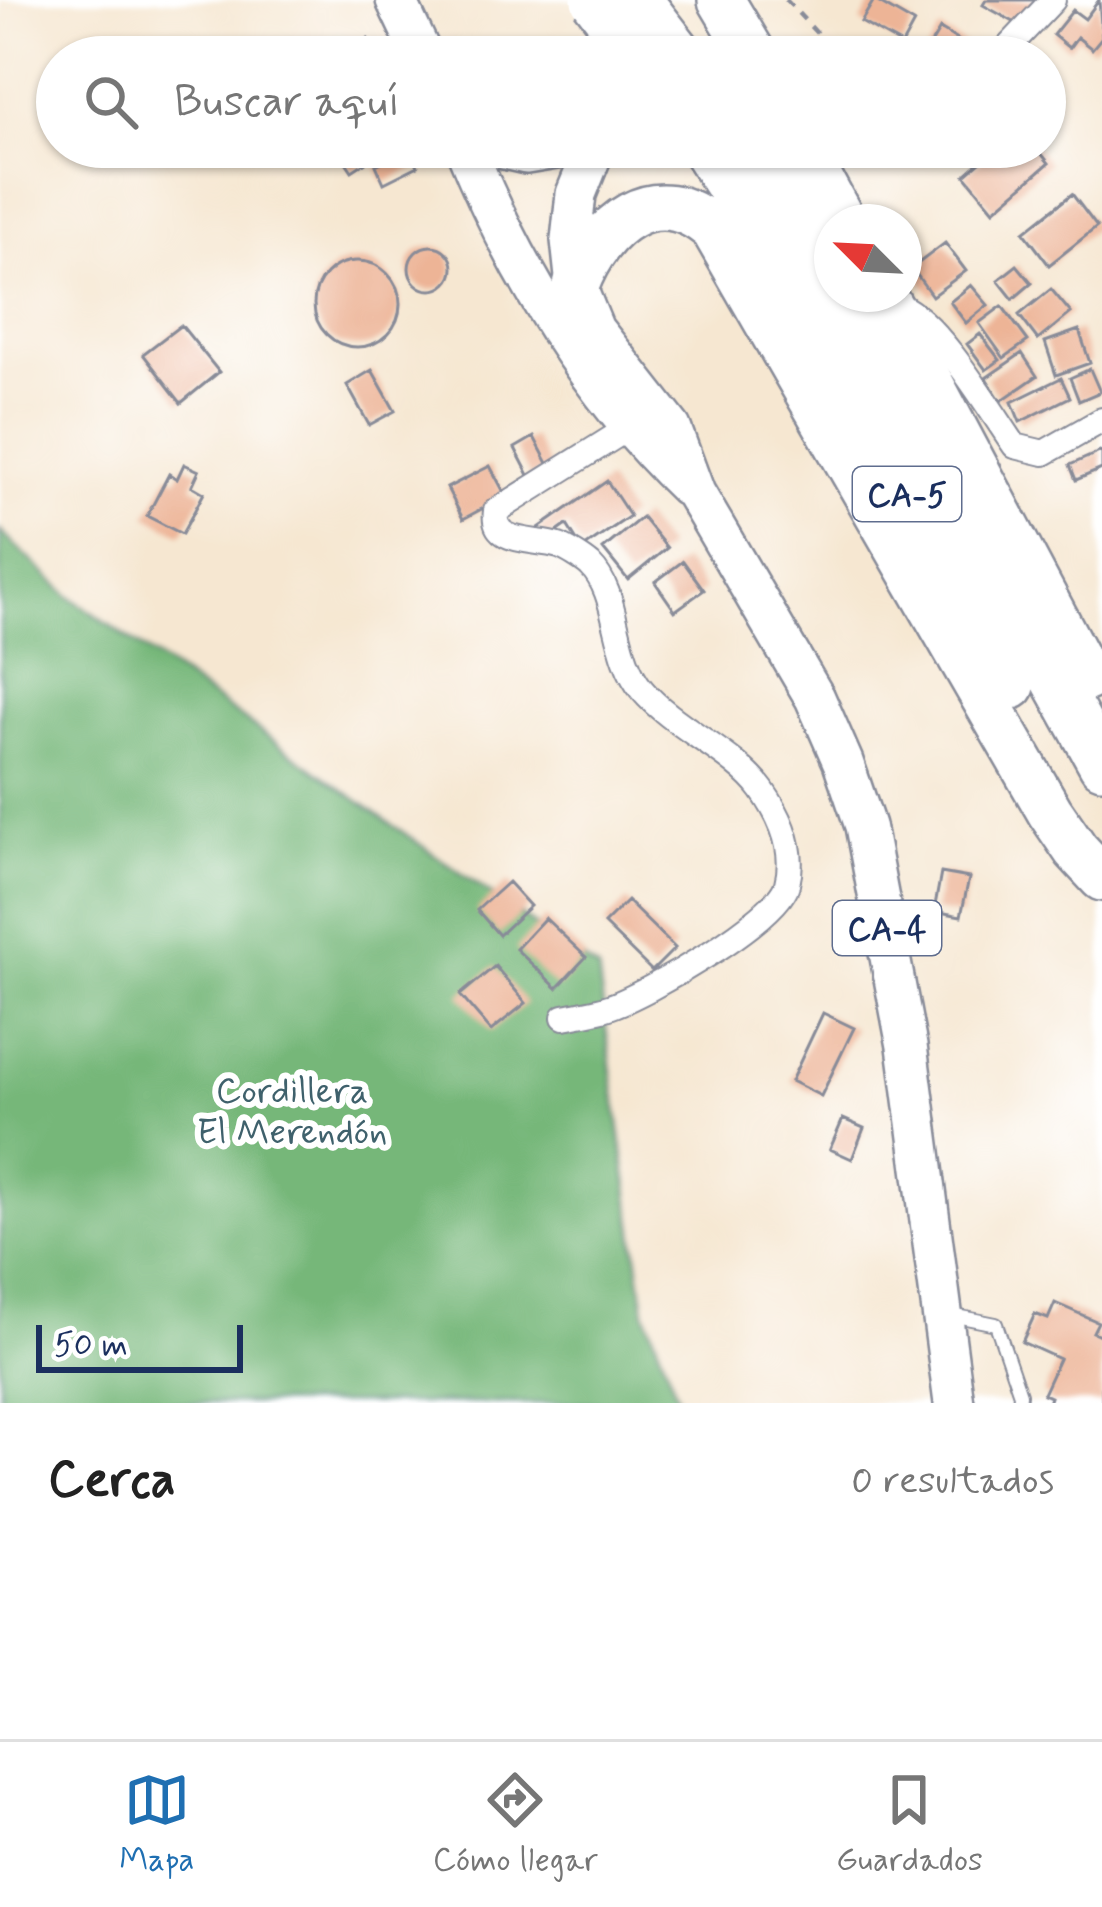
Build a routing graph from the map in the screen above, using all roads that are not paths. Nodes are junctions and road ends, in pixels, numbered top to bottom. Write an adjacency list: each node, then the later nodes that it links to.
1 (396, 0): 7 (main road)
2 (594, 0): 8 (highway, bridge)
3 (639, 0): 10 (highway, bridge)
4 (651, 0): 9 (main road)
5 (721, 0): 11 (highway)
6 (1053, 0): 12 (street)
7 (413, 36)
8 (619, 36)
9 (640, 36)
10 (667, 36)
11 (742, 36)
12 (1019, 36)
13 (473, 168): 25 (main road, CA-4)
14 (587, 168): 20 (main road, CA-4)
15 (717, 168): 29 (highway, CA-5)
16 (761, 168): 19 (highway)
17 (813, 168): 18 (highway)
18 (833, 204)
19 (814, 251)
20 (576, 286): 26 (main road, CA-4); 30 (highway)
21 (850, 312): 28 (highway, CA-5)
22 (892, 312): 27 (highway)
23 (914, 312): 24 (street)
24 (1102, 420)
25 (630, 427): 26 (main road, CA-4); 31 (street)
26 (695, 493): 32 (main road, CA-4)
27 (1102, 708)
28 (1102, 765)
29 (1102, 846)
30 (1102, 878)
31 (564, 1017)
32 (944, 1314): 33 (main road, CA-4); 34 (lane)
33 (954, 1403)
34 (1018, 1403)

